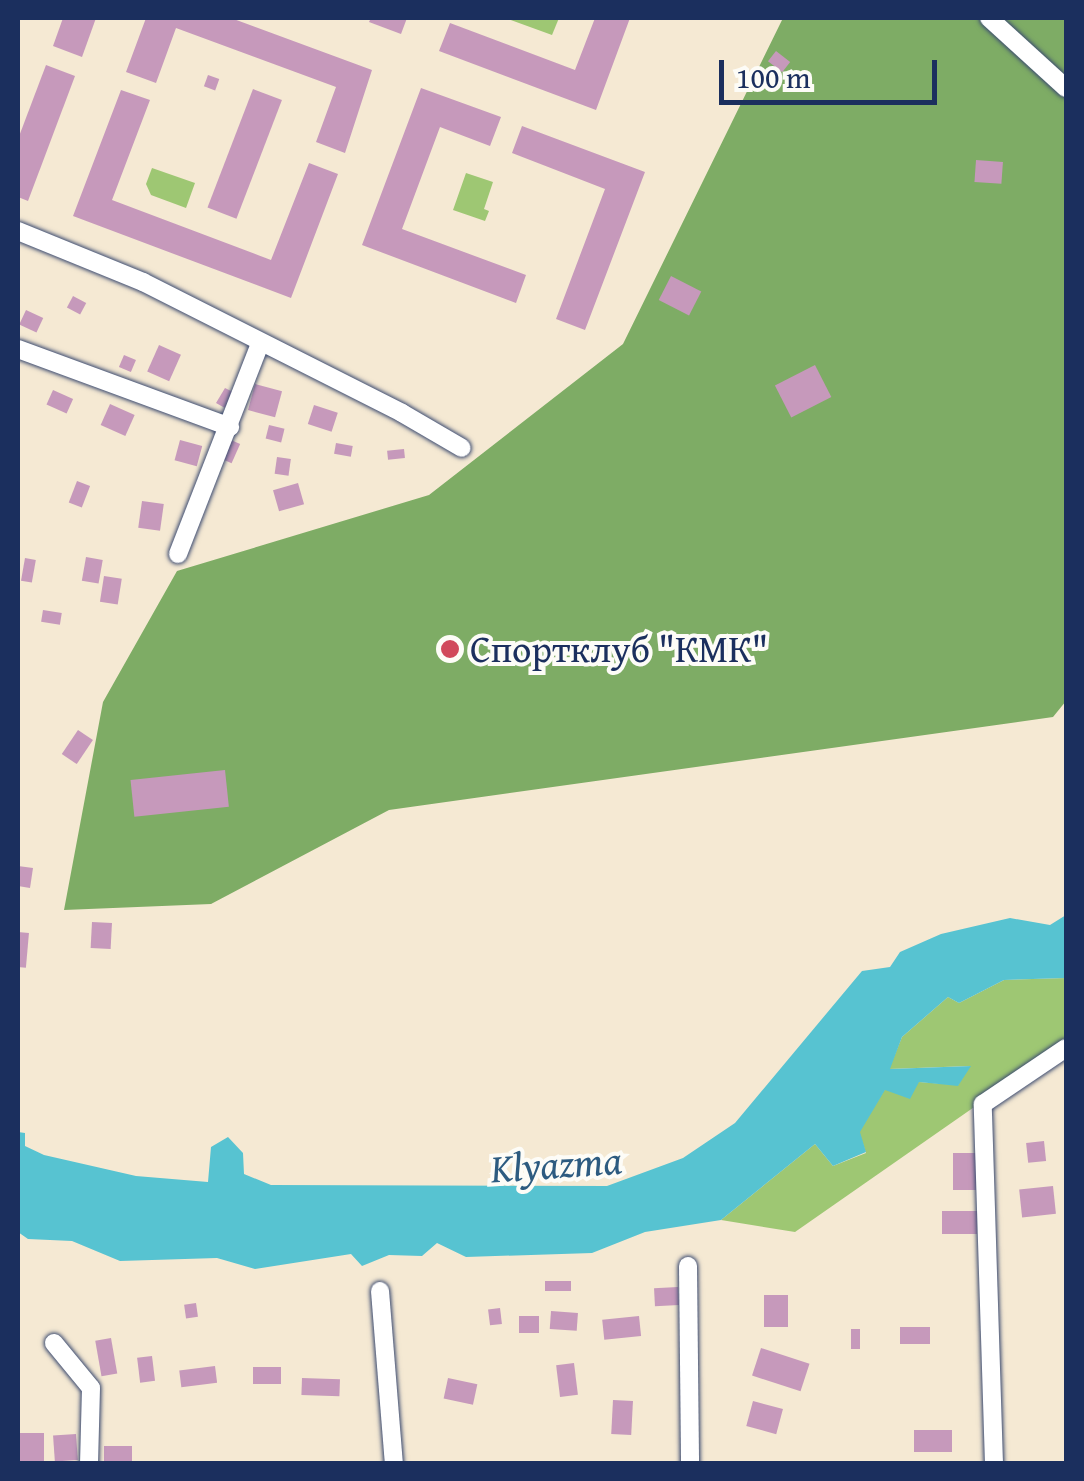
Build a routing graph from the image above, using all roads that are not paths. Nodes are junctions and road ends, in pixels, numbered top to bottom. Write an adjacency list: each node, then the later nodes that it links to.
1 (989, 18): 2 (street)
2 (1066, 88)
3 (18, 232): 4 (street)
4 (260, 344): 6 (street); 7 (street)
5 (18, 349): 6 (street)
6 (230, 427): 8 (street)
7 (462, 448)
8 (178, 554)
9 (1066, 1048): 16 (street)
10 (688, 1266): 15 (street)
11 (380, 1291): 14 (street)
12 (54, 1342): 13 (street)
13 (89, 1464)
14 (394, 1464)
15 (690, 1464)
16 (994, 1464)

